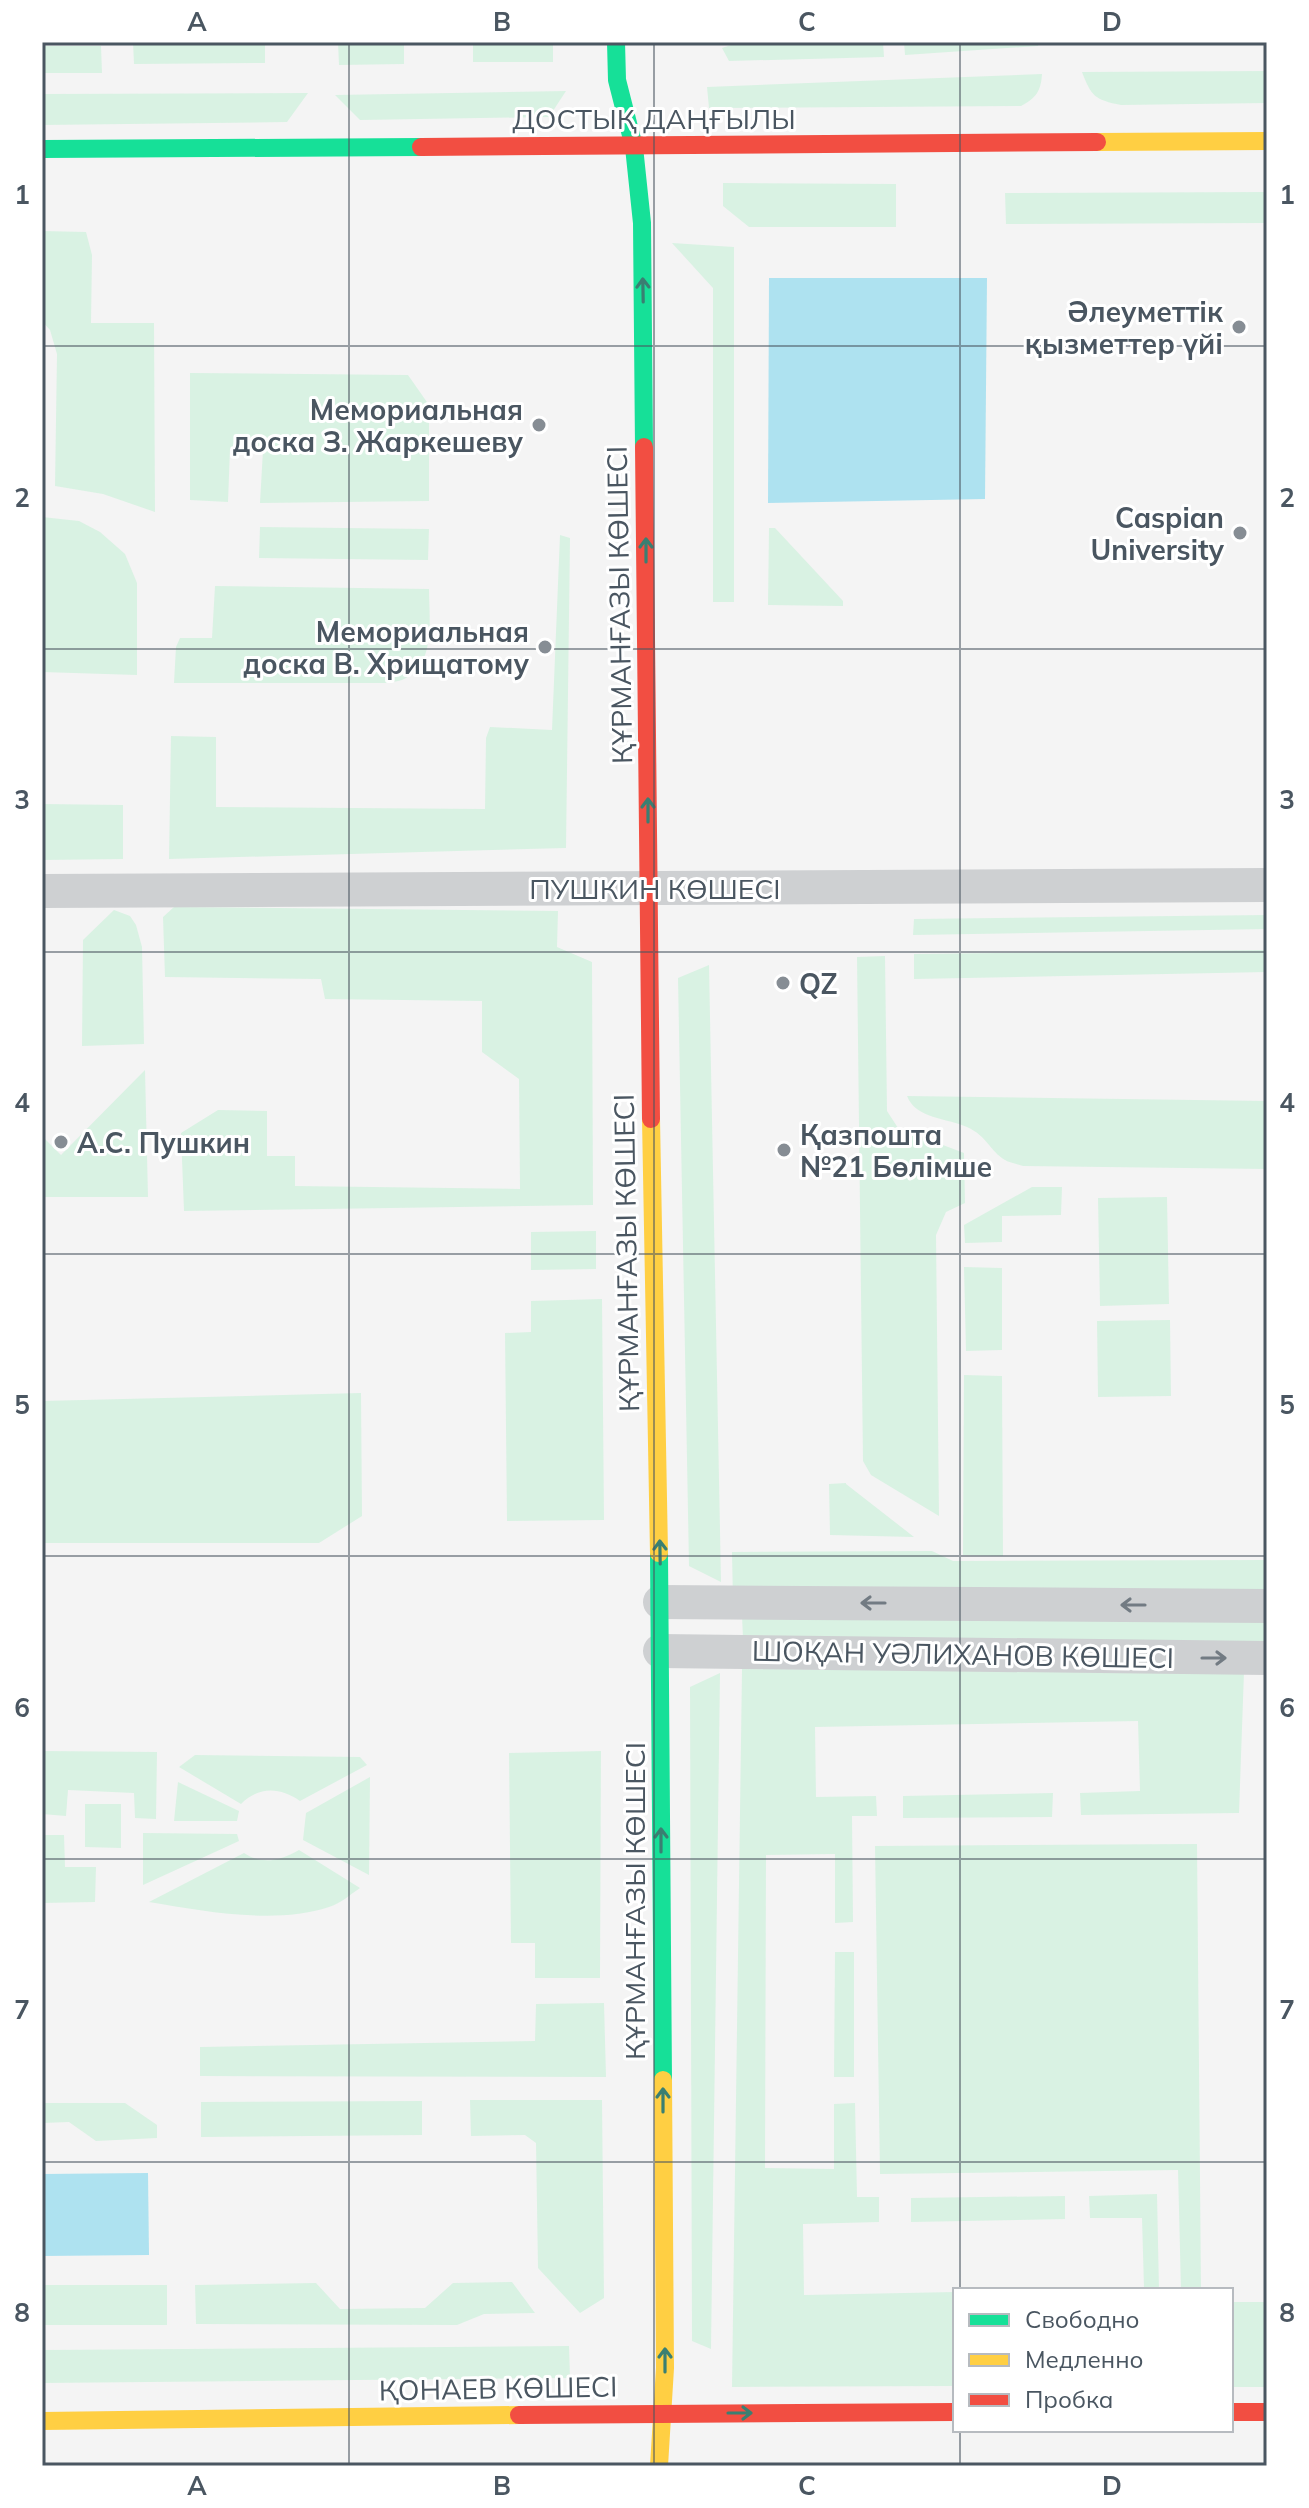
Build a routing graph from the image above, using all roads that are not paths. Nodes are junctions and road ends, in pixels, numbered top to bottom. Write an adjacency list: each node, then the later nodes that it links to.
1 (616, 42): 3 (street, ҚҰРМАНҒАЗЫ КӨШЕСІ)
2 (1267, 141): 3 (street, ДОСТЫҚ ДАҢҒЫЛЫ)
3 (634, 147): 4 (street, ДОСТЫҚ ДАҢҒЫЛЫ); 6 (street, ҚҰРМАНҒАЗЫ КӨШЕСІ, one-way to 3)
4 (42, 149)
5 (1267, 885): 6 (street, ПУШКИН КӨШЕСІ)
6 (648, 888): 7 (street, ПУШКИН КӨШЕСІ); 8 (street, ҚҰРМАНҒАЗЫ КӨШЕСІ, one-way to 6)
7 (42, 891)
8 (660, 1602): 9 (street, ШОҚАН УӘЛИХАНОВ КӨШЕСІ, one-way to 8); 10 (street, ҚҰРМАНҒАЗЫ КӨШЕСІ)
9 (1267, 1606)
10 (660, 1651): 11 (street, ШОҚАН УӘЛИХАНОВ КӨШЕСІ, one-way to 11); 15 (street, ҚҰРМАНҒАЗЫ КӨШЕСІ, one-way to 10)
11 (1267, 1658)
12 (953, 2412): 15 (street, ҚОНАЕВ КӨШЕСІ, one-way to 12)
13 (1233, 2412): 14 (street)
14 (1267, 2412)
15 (662, 2414): 16 (street, ҚОНАЕВ КӨШЕСІ); 17 (street, ҚҰРМАНҒАЗЫ КӨШЕСІ)
16 (42, 2421)
17 (659, 2466)

